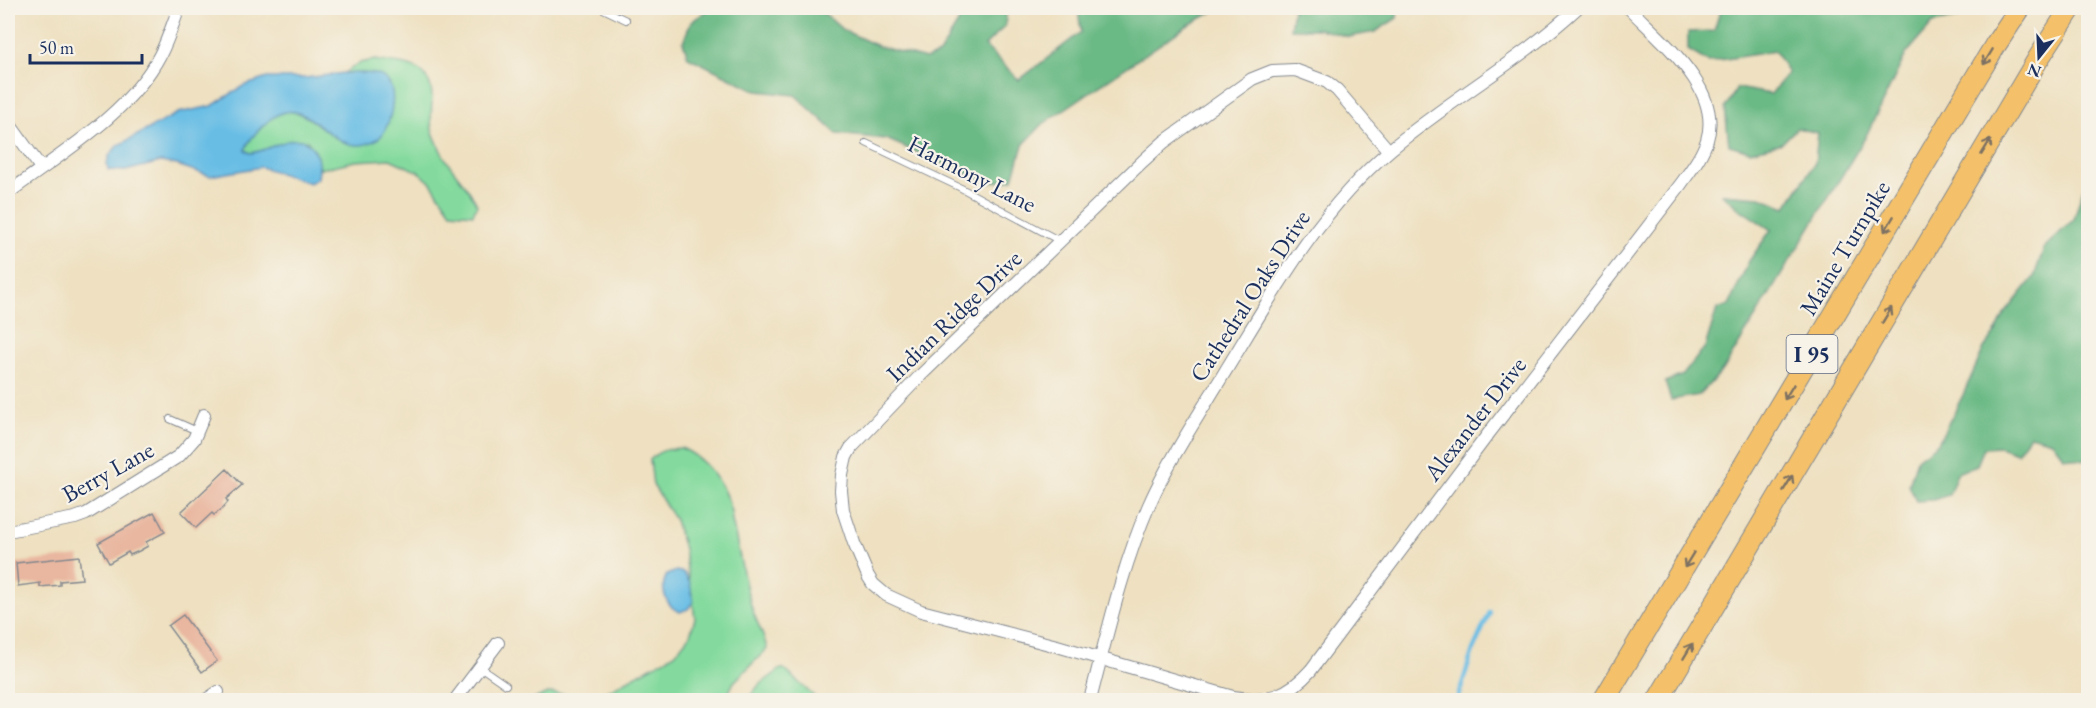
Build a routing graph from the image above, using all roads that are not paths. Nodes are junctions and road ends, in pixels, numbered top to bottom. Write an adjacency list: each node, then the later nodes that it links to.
1 (179, 8): 11 (street)
2 (601, 8): 7 (lane)
3 (1577, 8): 10 (street, Cathedral Oaks Drive)
4 (1629, 8): 19 (street, Alexander Drive)
5 (2020, 8): 26 (highway, Maine Turnpike / I 95, one-way to 26)
6 (2071, 8): 27 (highway, I 95, one-way to 6)
7 (626, 20)
8 (8, 122): 11 (street)
9 (866, 143): 13 (lane, Harmony Lane)
10 (1389, 151): 13 (street, Indian Ridge Drive); 19 (street, Cathedral Oaks Drive)
11 (41, 168): 12 (street)
12 (8, 193)
13 (1060, 241): 19 (street, Indian Ridge Drive)
14 (204, 415): 16 (street, Berry Lane)
15 (170, 419): 16 (lane)
16 (198, 431): 17 (street, Berry Lane)
17 (8, 531)
18 (498, 644): 20 (street)
19 (1101, 659): 25 (street, Cathedral Oaks Drive)
20 (480, 667): 21 (lane); 24 (street)
21 (507, 684)
22 (218, 692): 23 (street)
23 (206, 700)
24 (456, 700)
25 (1090, 700)
26 (1604, 700)
27 (1658, 700)

